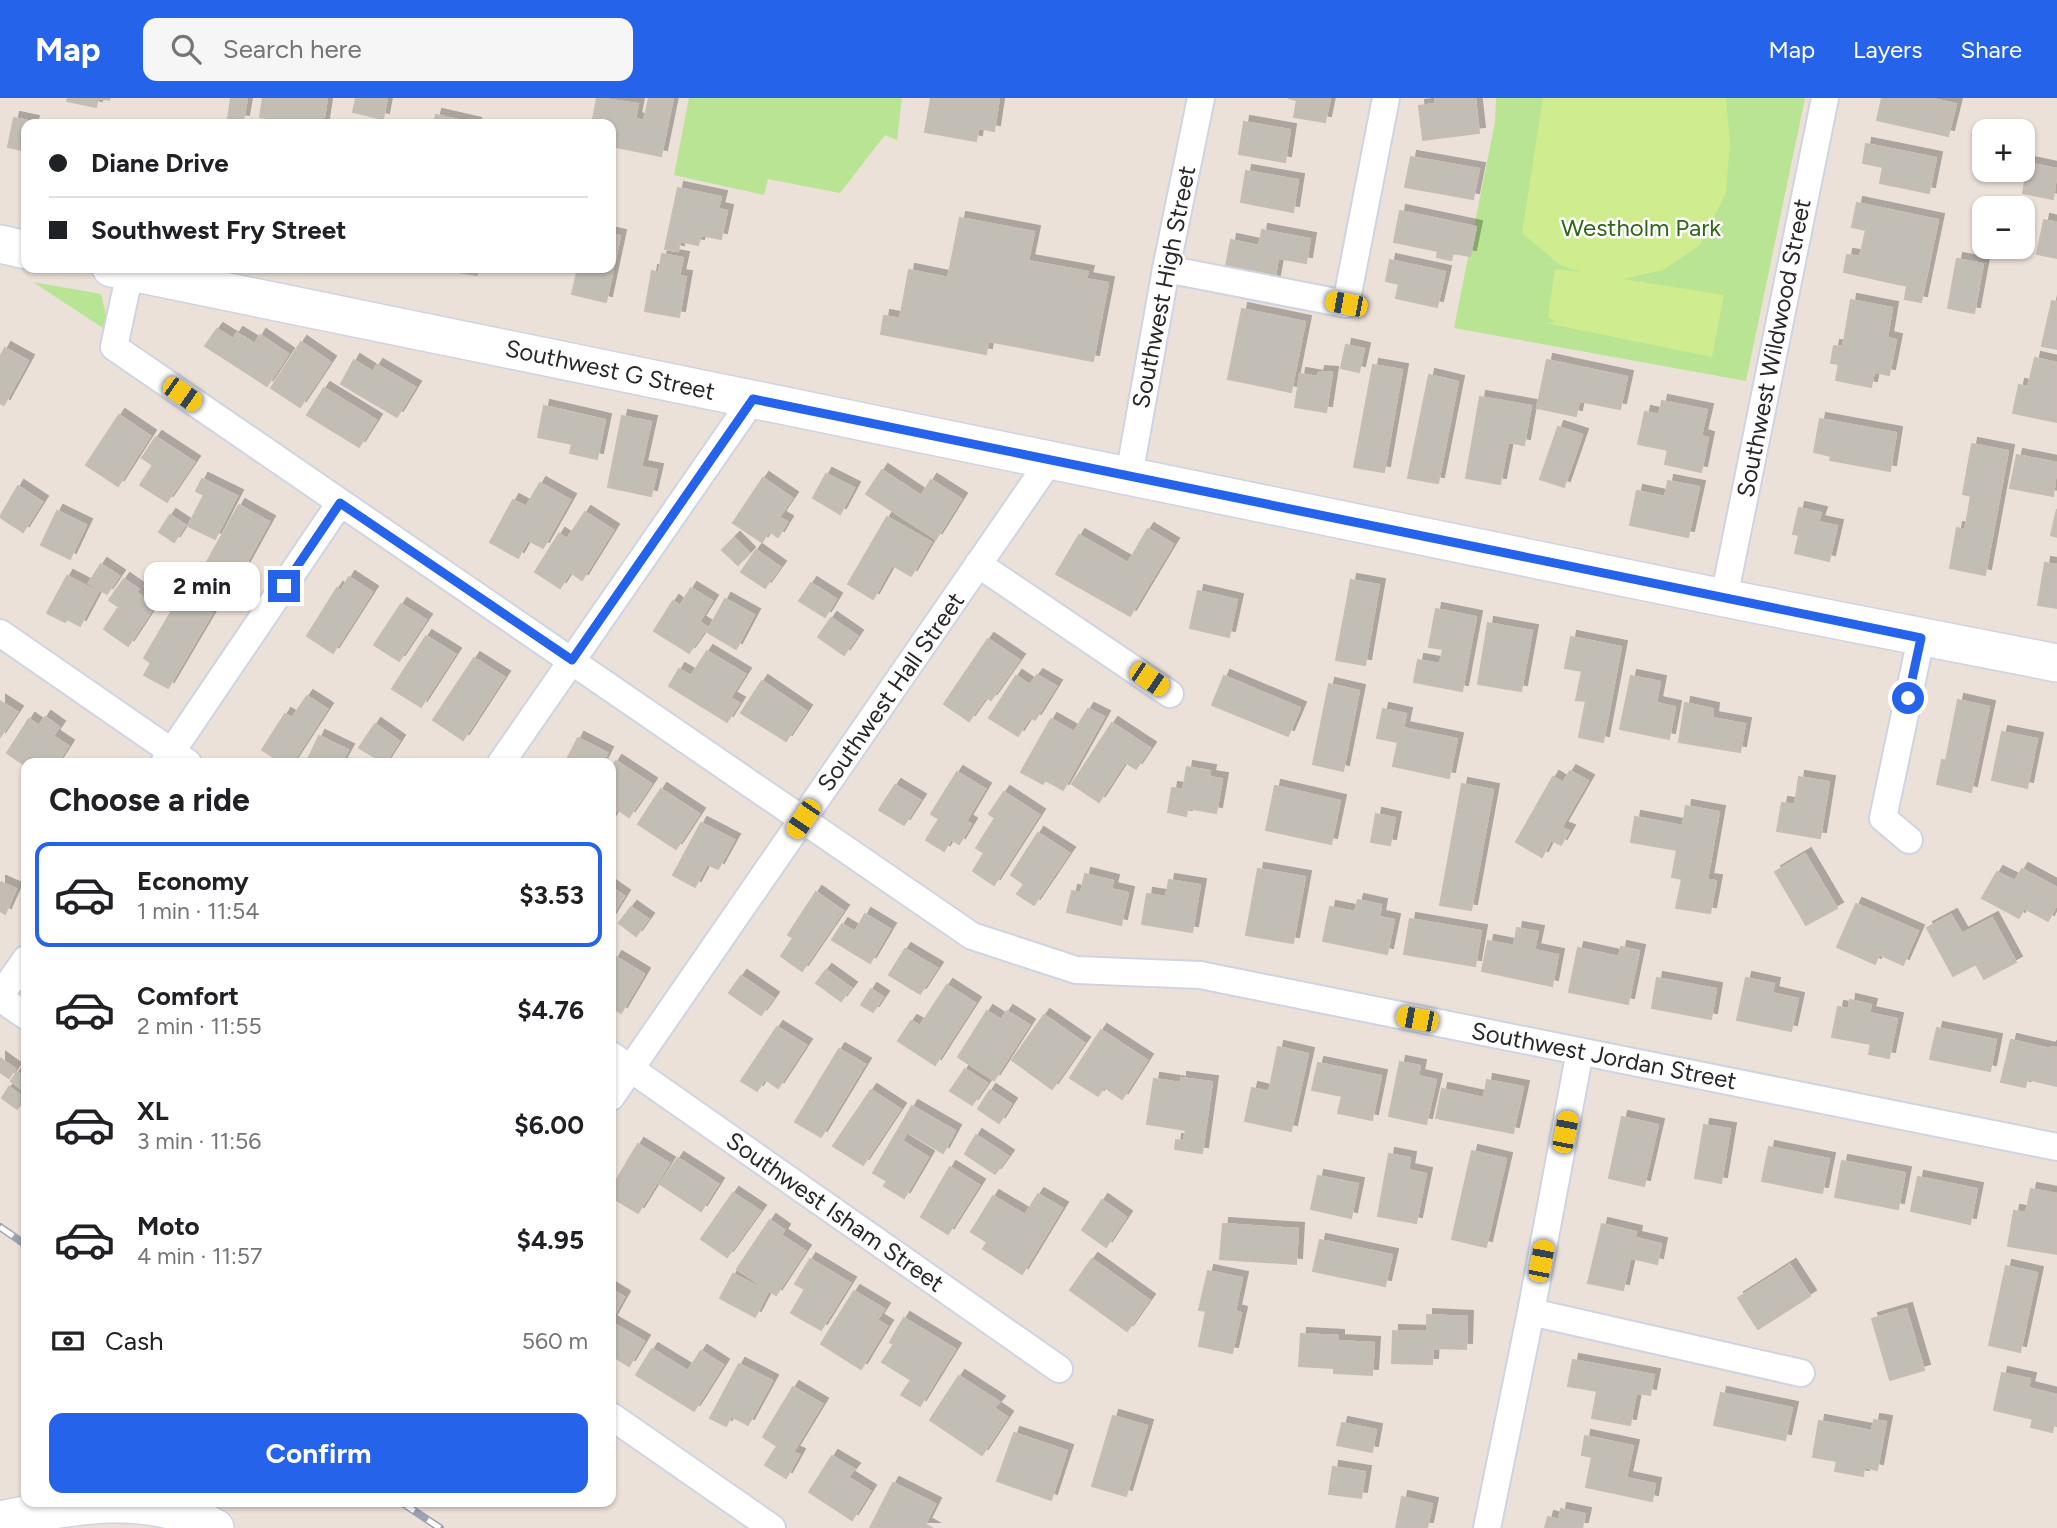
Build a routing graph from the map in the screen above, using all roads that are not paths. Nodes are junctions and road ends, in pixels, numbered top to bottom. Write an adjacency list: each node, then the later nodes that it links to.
1 (1201, 98): 6 (street, Southwest High Street)
2 (1386, 98): 6 (street)
3 (1825, 98): 14 (street, Southwest Wildwood Street)
4 (0, 244): 5 (main road)
5 (21, 249)
6 (1166, 269): 11 (street, Southwest High Street)
7 (121, 273): 12 (street, Southwest Jordan Street)
8 (136, 273): 9 (main road, Southwest G Street)
9 (753, 399): 10 (main road, Southwest G Street); 17 (street)
10 (1051, 459): 11 (main road, Southwest G Street); 13 (street, Southwest Hall Street)
11 (1129, 476): 14 (main road, Southwest G Street)
12 (340, 503): 17 (street, Southwest Jordan Street); 21 (street)
13 (978, 564): 19 (street); 23 (street, Southwest Hall Street)
14 (1724, 598): 16 (main road, Southwest G Street)
15 (0, 633): 20 (street)
16 (1921, 638): 18 (main road, Southwest G Street); 24 (street)
17 (572, 660): 22 (street); 23 (street, Southwest Jordan Street)
18 (2057, 663)
19 (1170, 694)
20 (174, 758)
21 (176, 758)
22 (503, 758)
23 (803, 819): 28 (street, Southwest Jordan Street); 29 (street, Southwest Hall Street)
24 (1909, 840)
25 (21, 966): 26 (street)
26 (0, 997): 27 (street)
27 (21, 1012)
28 (1580, 1051): 30 (street, Southwest Jordan Street); 31 (street)
29 (620, 1061): 32 (street, Southwest Isham Street)
30 (2057, 1147)
31 (1531, 1312): 33 (street); 40 (street)
32 (1059, 1369)
33 (1801, 1373)
34 (616, 1419): 39 (street)
35 (69, 1507): 37 (main road)
36 (142, 1507): 38 (main road)
37 (0, 1520)
38 (215, 1528)
39 (772, 1528)
40 (1487, 1528)

